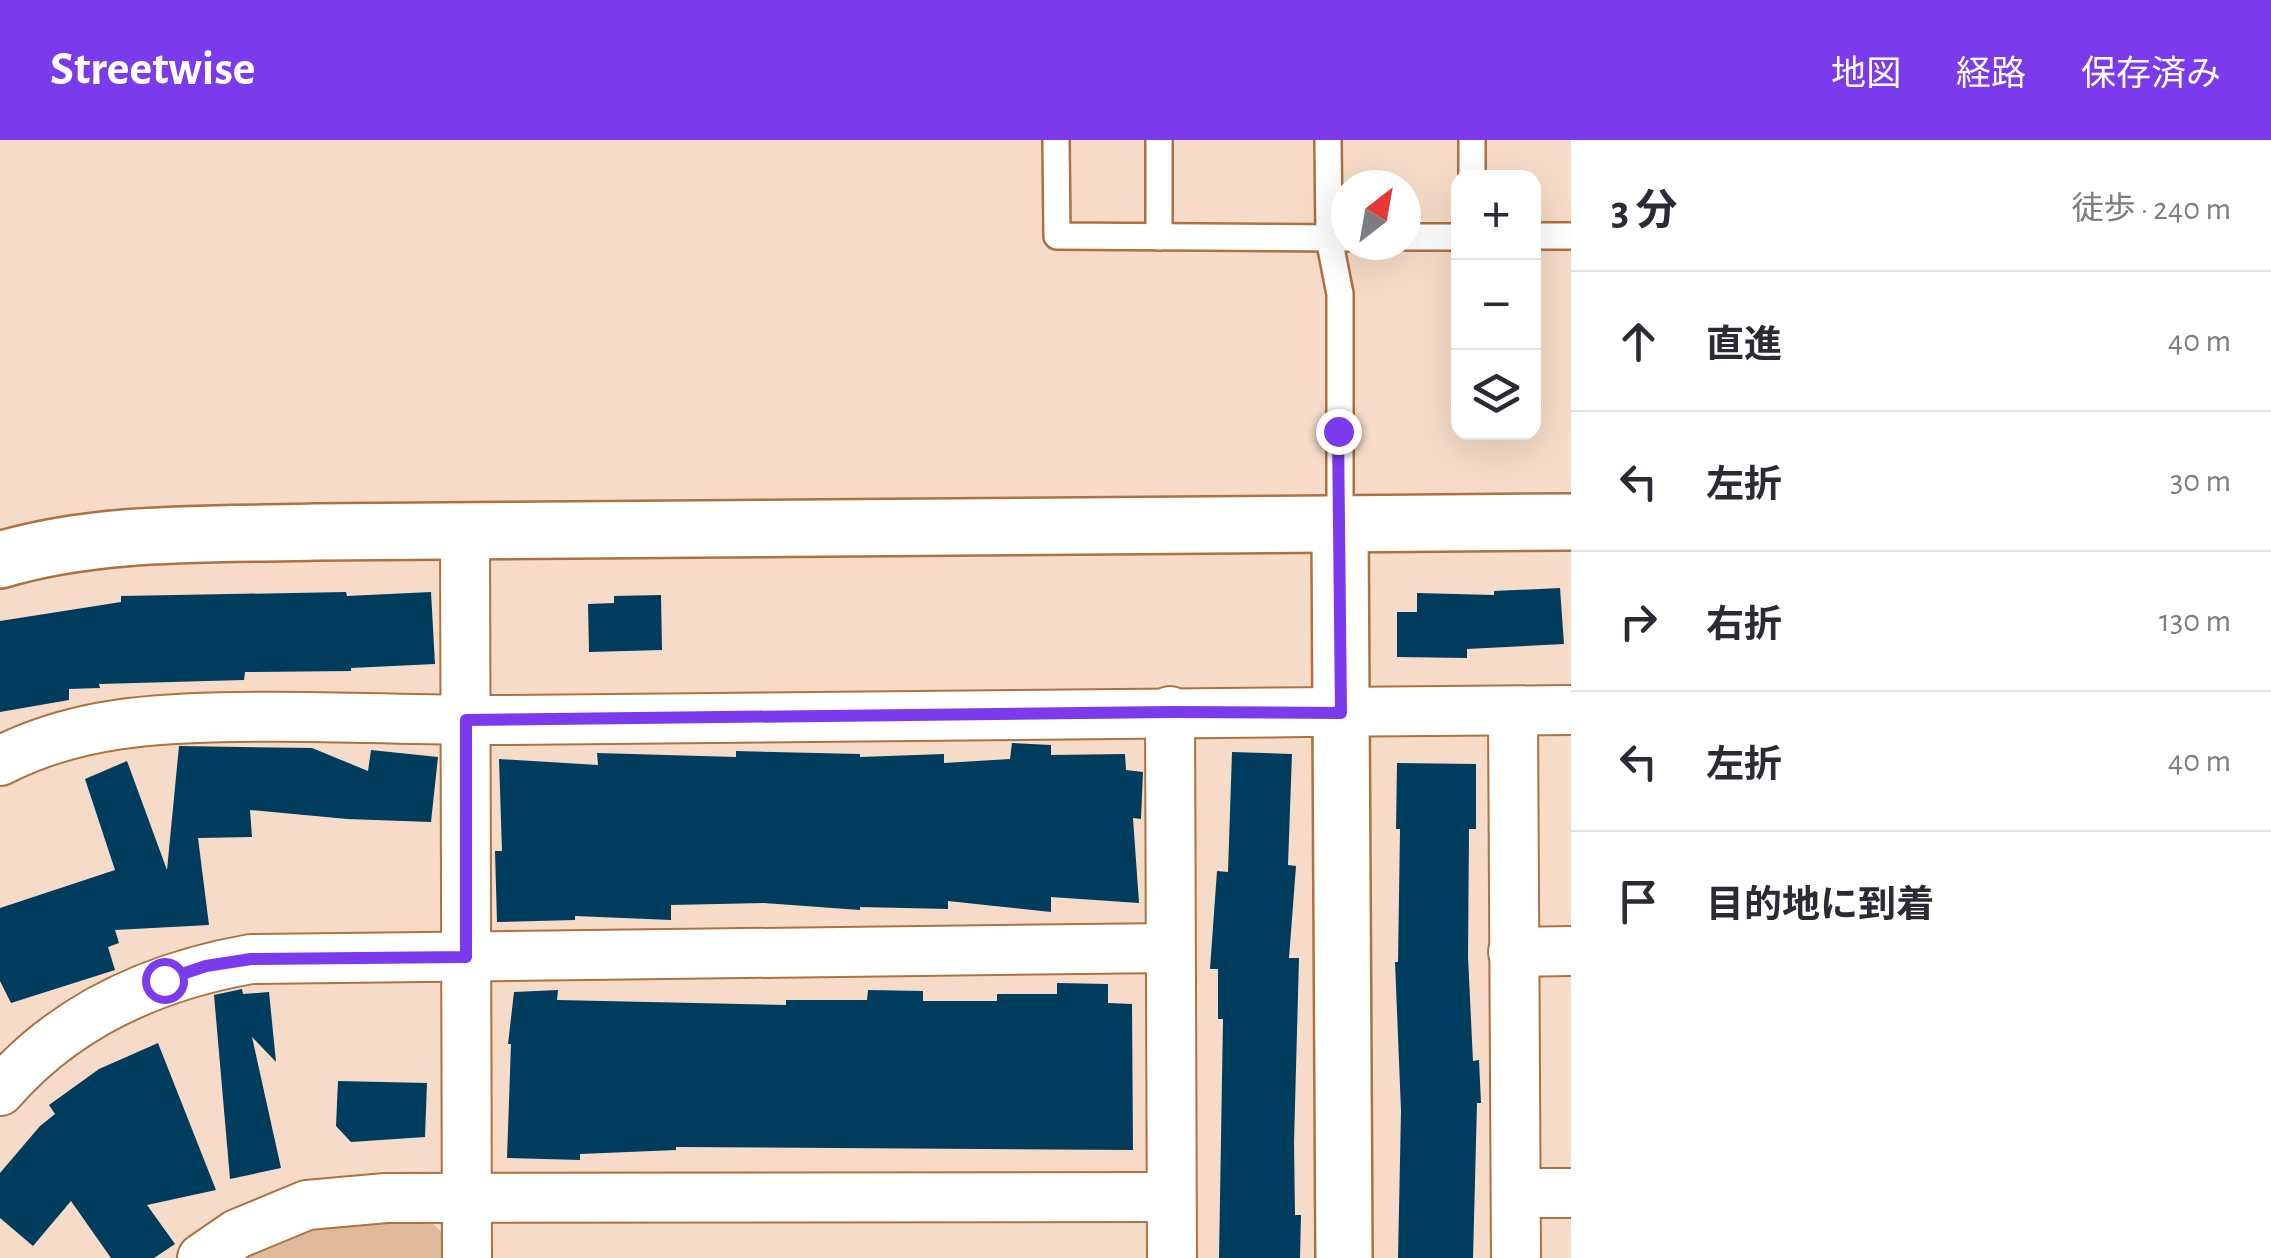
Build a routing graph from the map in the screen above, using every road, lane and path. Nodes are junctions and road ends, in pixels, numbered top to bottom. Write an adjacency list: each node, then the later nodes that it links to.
1 (1056, 140): 7 (lane)
2 (1159, 140): 7 (lane)
3 (1328, 140): 5 (lane)
4 (1472, 140): 6 (lane)
5 (1331, 170)
6 (1472, 170)
7 (1160, 236): 12 (lane)
8 (1451, 236): 11 (lane)
9 (1541, 236): 10 (lane)
10 (1571, 236)
11 (1421, 237)
12 (1331, 238)
13 (1339, 260): 15 (lane)
14 (1571, 522): 15 (street)
15 (1340, 524): 16 (street); 21 (street)
16 (465, 530): 17 (street); 22 (street)
17 (0, 560)
18 (1571, 710): 19 (street)
19 (1512, 711): 21 (street); 25 (street)
20 (1170, 712): 21 (street); 22 (street); 24 (street)
21 (1341, 713): 36 (street)
22 (466, 720): 23 (street); 27 (street)
23 (0, 761)
24 (1170, 948): 27 (street); 31 (street)
25 (1513, 952): 26 (street); 29 (street)
26 (1571, 952)
27 (466, 957): 28 (street); 32 (street)
28 (0, 1092)
29 (1516, 1193): 30 (street); 37 (street)
30 (1571, 1193)
31 (1171, 1197): 32 (street); 35 (street)
32 (468, 1199): 33 (street); 34 (street)
33 (202, 1258)
34 (467, 1258)
35 (1172, 1258)
36 (1344, 1258)
37 (1516, 1258)

